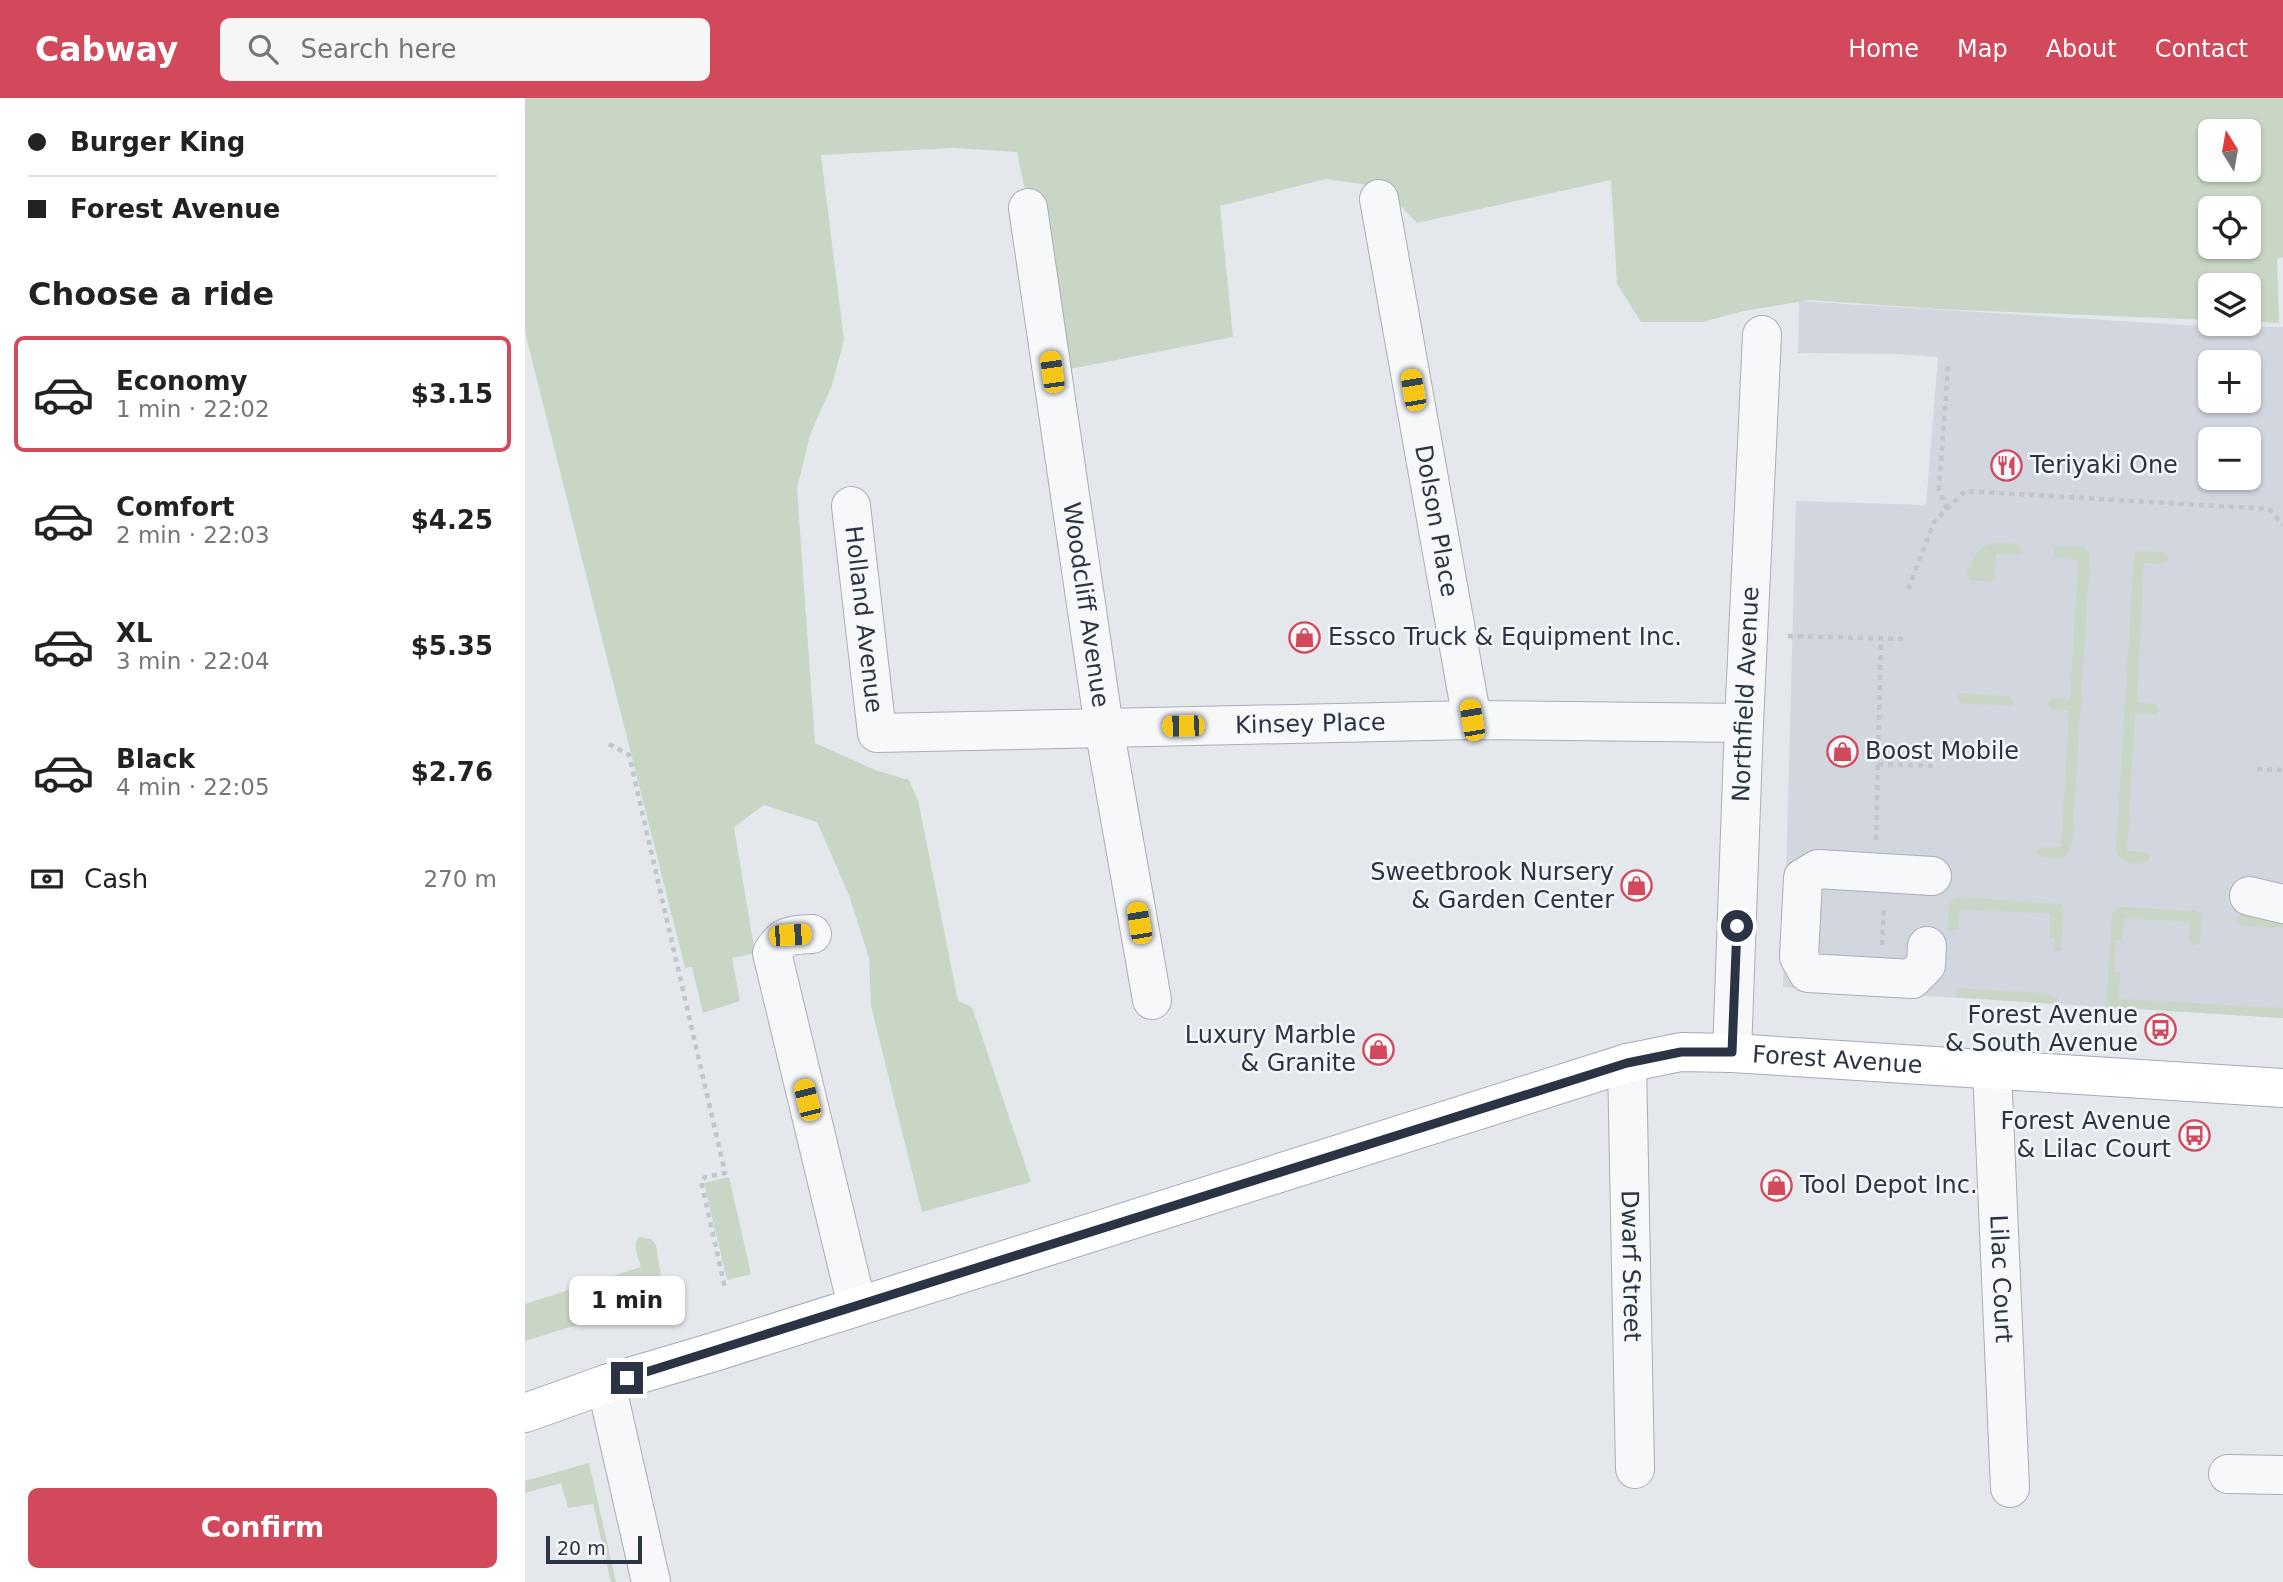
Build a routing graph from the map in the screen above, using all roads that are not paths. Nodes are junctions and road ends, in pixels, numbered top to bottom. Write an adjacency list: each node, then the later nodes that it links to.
1 (1379, 199): 5 (street, Dolson Place)
2 (1028, 208): 7 (street, Woodcliff Avenue)
3 (1762, 335): 6 (street, Northfield Avenue)
4 (851, 506): 8 (street, Holland Avenue)
5 (1472, 720): 6 (street, Kinsey Place); 7 (street, Kinsey Place)
6 (1744, 723): 13 (street, Northfield Avenue)
7 (1104, 727): 8 (street, Kinsey Place); 12 (street, Woodcliff Avenue)
8 (877, 733)
9 (1931, 876): 11 (street)
10 (812, 934): 17 (street)
11 (1927, 946)
12 (1152, 1000)
13 (1732, 1052): 14 (main road, Forest Avenue); 15 (main road, Forest Avenue)
14 (1627, 1063): 17 (main road, Forest Avenue); 20 (street, Dwarf Street)
15 (1992, 1069): 16 (main road, Forest Avenue); 23 (street, Lilac Court)
16 (2283, 1088)
17 (857, 1306): 18 (main road, Forest Avenue)
18 (606, 1384): 19 (main road, Forest Avenue); 24 (street)
19 (525, 1413)
20 (1635, 1469)
21 (2228, 1474): 22 (street)
22 (2283, 1475)
23 (2010, 1488)
24 (651, 1582)

